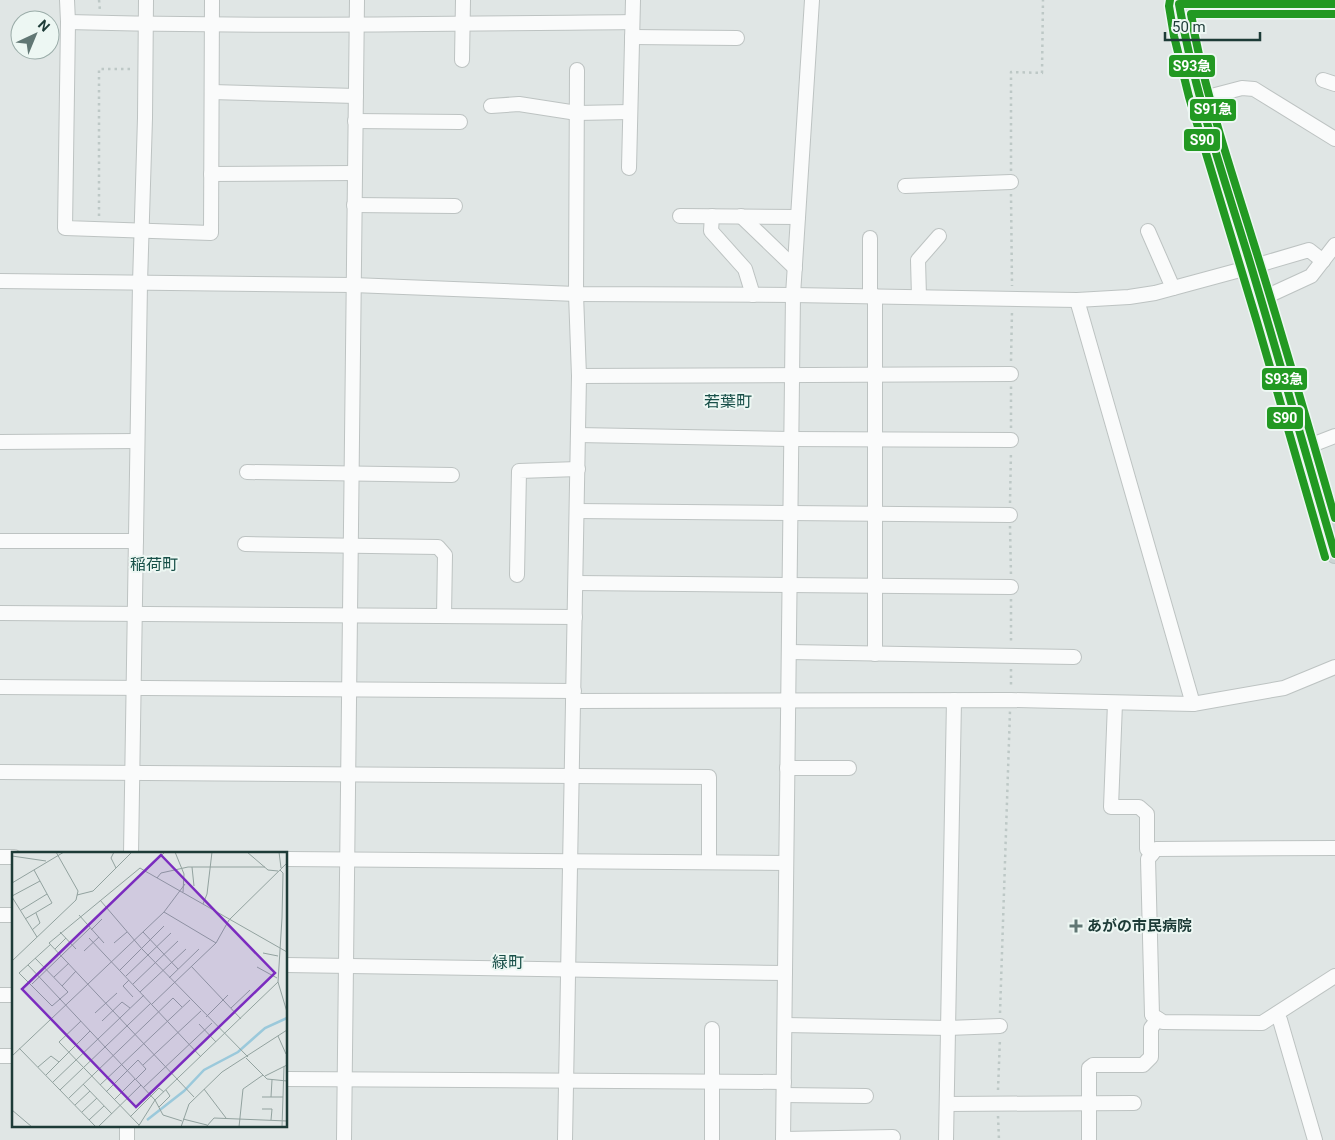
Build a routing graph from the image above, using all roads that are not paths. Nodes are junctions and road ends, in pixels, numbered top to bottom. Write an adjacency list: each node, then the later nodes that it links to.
1 (67, 0): 10 (street)
2 (146, 0): 12 (street)
3 (212, 0): 14 (street)
4 (357, 0): 15 (street)
5 (463, 0): 13 (street)
6 (634, 0): 11 (street)
7 (812, 0): 39 (street)
8 (1178, 2): 9 (main road); 22 (main road)
9 (1335, 4)
10 (68, 22): 12 (street); 40 (street)
11 (632, 22): 13 (street); 16 (street)
12 (146, 24): 14 (street); 40 (street)
13 (463, 24): 15 (street); 18 (street)
14 (212, 25): 15 (street); 20 (street)
15 (356, 25): 21 (street)
16 (632, 37): 17 (street); 25 (street)
17 (737, 38)
18 (462, 60)
19 (577, 70): 24 (street)
20 (212, 92): 21 (street); 31 (street)
21 (356, 96): 26 (street)
22 (1200, 99): 28 (street); 46 (main road)
23 (491, 106): 24 (street)
24 (576, 112): 25 (street); 52 (street)
25 (630, 112): 29 (street)
26 (355, 121): 27 (street); 30 (street)
27 (460, 122)
28 (1335, 139)
29 (630, 168)
30 (354, 173): 31 (street); 34 (street)
31 (211, 174): 40 (street)
32 (1011, 182): 33 (street)
33 (905, 186)
34 (354, 205): 35 (street); 50 (street)
35 (455, 206)
36 (680, 216): 37 (street)
37 (712, 216): 38 (street); 53 (street)
38 (740, 216): 39 (street); 47 (street)
39 (798, 217): 47 (street)
40 (141, 231): 49 (street)
41 (1148, 231): 51 (street)
42 (939, 236): 56 (street)
43 (870, 238): 55 (street)
44 (1335, 245): 45 (street)
45 (1323, 260): 46 (street); 57 (street)
46 (1251, 267): 51 (street); 57 (main road)
47 (795, 268): 54 (street)
48 (0, 281): 49 (street)
49 (140, 283): 50 (street); 68 (street)
50 (353, 285): 52 (street); 73 (street)
51 (1173, 288): 58 (street)
52 (576, 294): 53 (street); 61 (street)
53 (753, 295): 54 (street)
54 (793, 295): 55 (street); 62 (street)
55 (872, 296): 56 (street); 60 (street)
56 (919, 297): 58 (street)
57 (1261, 299): 70 (main road)
58 (1077, 300): 105 (street)
59 (1011, 374): 60 (street)
60 (875, 375): 62 (street); 66 (street)
61 (579, 376): 62 (street); 63 (street)
62 (792, 376): 65 (street)
63 (578, 435): 65 (street); 71 (street)
64 (1335, 436): 70 (street)
65 (791, 439): 66 (street); 76 (street)
66 (875, 439): 67 (street); 77 (street)
67 (1011, 440)
68 (137, 441): 69 (street); 80 (street)
69 (0, 442)
70 (1304, 448): 83 (main road)
71 (578, 469): 75 (street); 84 (street)
72 (247, 472): 73 (street)
73 (351, 473): 74 (street); 82 (street)
74 (452, 475)
75 (577, 511): 76 (street); 85 (street)
76 (790, 513): 77 (street); 86 (street)
77 (875, 514): 78 (street); 87 (street)
78 (1010, 515)
79 (0, 541): 80 (street)
80 (136, 541): 90 (street)
81 (245, 544): 82 (street)
82 (350, 546): 91 (street); 92 (street)
83 (1335, 554)
84 (517, 575)
85 (576, 583): 86 (street); 93 (street)
86 (790, 585): 87 (street); 94 (street)
87 (875, 586): 88 (street); 95 (street)
88 (1011, 587)
89 (0, 613): 90 (street)
90 (135, 614): 91 (street); 99 (street)
91 (349, 616): 92 (street); 100 (street)
92 (444, 616): 93 (street)
93 (575, 618): 101 (street)
94 (789, 652): 95 (street); 103 (street)
95 (875, 654): 96 (street)
96 (1074, 657)
97 (1335, 667): 105 (street)
98 (0, 687): 99 (street)
99 (134, 688): 100 (street); 109 (street)
100 (349, 690): 101 (street); 110 (street)
101 (574, 696): 103 (street); 111 (street)
102 (954, 700): 103 (street); 104 (street); 129 (street)
103 (788, 701): 106 (street)
104 (1115, 703): 105 (street); 114 (street)
105 (1193, 704)
106 (788, 768): 107 (street); 119 (street)
107 (849, 768)
108 (0, 772): 109 (street)
109 (132, 773): 110 (street); 113 (street)
110 (348, 774): 111 (street); 116 (street)
111 (572, 776): 117 (street); 118 (street)
112 (1335, 848): 114 (street)
113 (131, 852)
114 (1152, 854): 125 (street)
115 (288, 859): 116 (street)
116 (347, 860): 117 (street); 121 (street)
117 (570, 861): 118 (street); 122 (street)
118 (708, 862): 119 (street)
119 (786, 863): 123 (street)
120 (288, 965): 121 (street)
121 (346, 966): 122 (street); 132 (street)
122 (568, 970): 123 (street); 133 (street)
123 (785, 973): 127 (street)
124 (1335, 976): 125 (street)
125 (1158, 1019): 137 (street)
126 (1280, 1020): 147 (street)
127 (784, 1025): 129 (street); 135 (street)
128 (1000, 1026): 129 (street)
129 (948, 1028): 139 (street)
130 (712, 1029): 134 (street)
131 (288, 1080): 132 (street)
132 (345, 1080): 133 (street); 141 (street)
133 (566, 1081): 134 (street); 142 (street)
134 (712, 1082): 135 (street); 143 (street)
135 (784, 1089): 136 (street); 144 (street)
136 (866, 1096)
137 (1089, 1103): 138 (street); 139 (street); 146 (street)
138 (1134, 1103)
139 (947, 1104): 145 (street)
140 (893, 1137): 144 (street)
141 (344, 1140)
142 (566, 1140)
143 (712, 1140)
144 (783, 1140)
145 (946, 1140)
146 (1089, 1140)
147 (1315, 1140)

